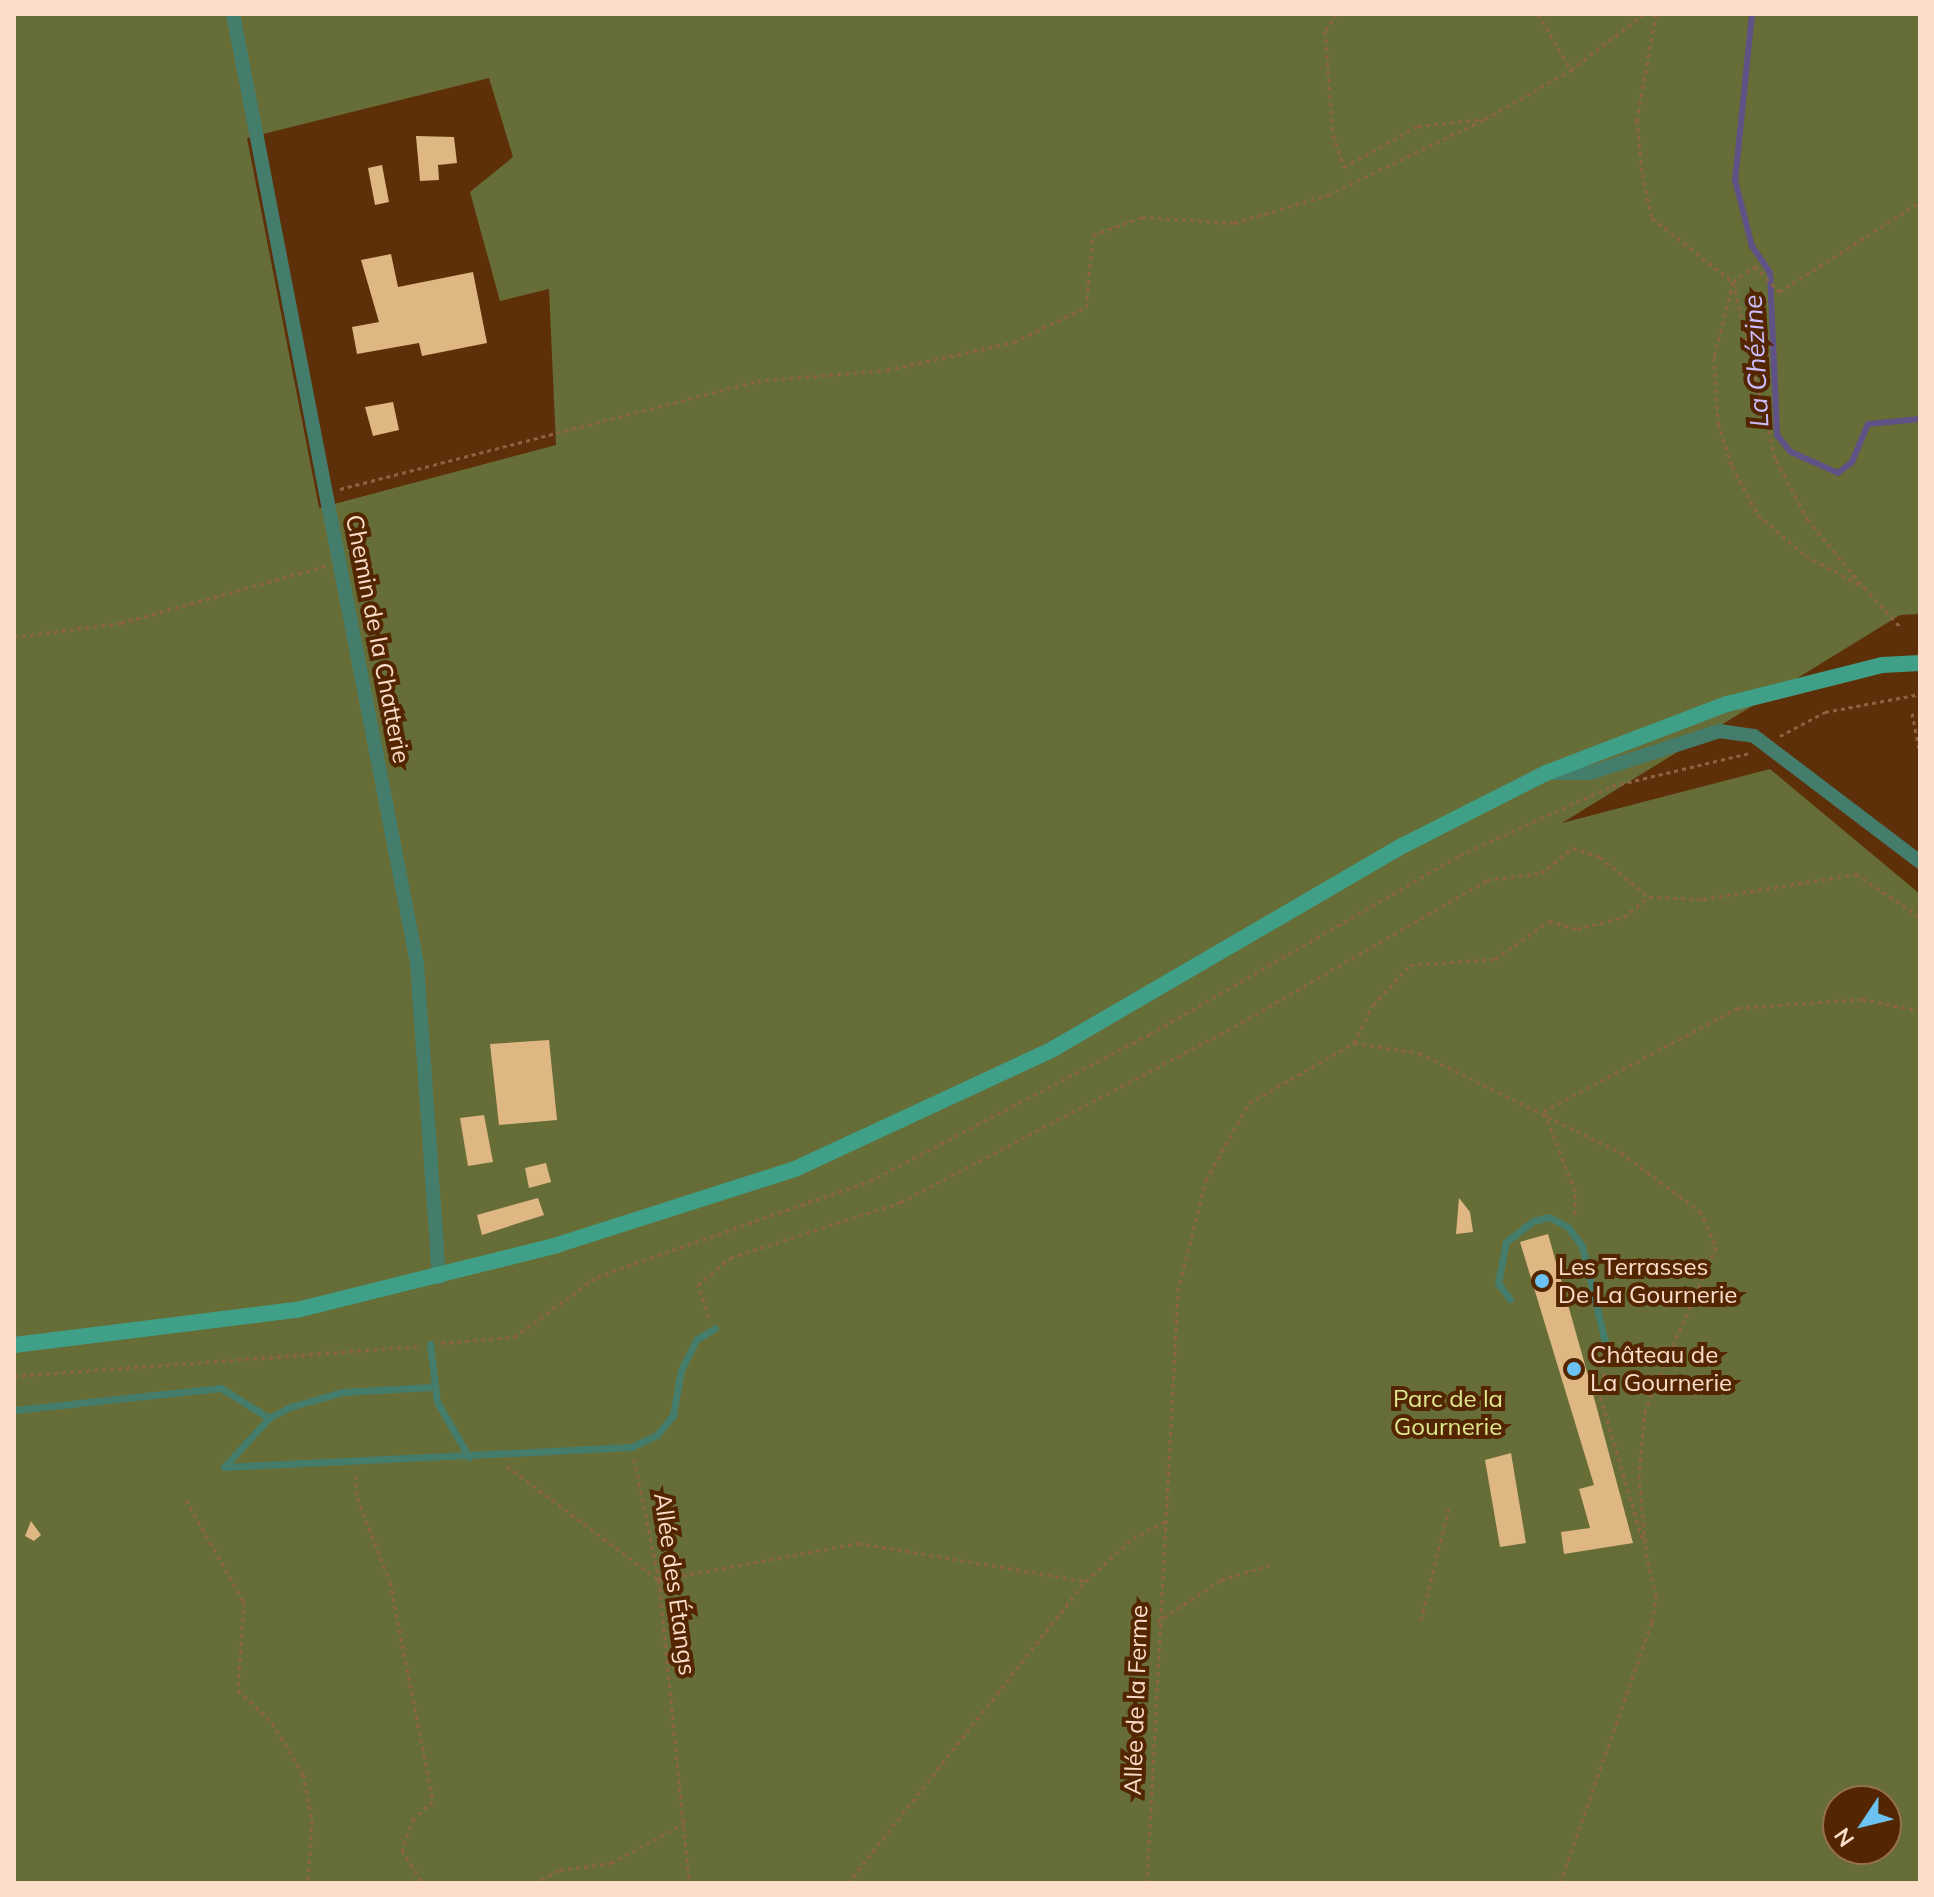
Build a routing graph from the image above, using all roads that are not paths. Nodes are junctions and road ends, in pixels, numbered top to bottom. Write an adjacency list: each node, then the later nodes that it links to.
1 (233, 14): 5 (street, Chemin de la Chatterie)
2 (1920, 663): 3 (main road)
3 (1546, 773): 4 (street); 5 (main road)
4 (1920, 862)
5 (439, 1277): 9 (main road)
6 (1510, 1299): 10 (lane)
7 (715, 1328): 14 (lane)
8 (430, 1344): 11 (lane)
9 (14, 1345)
10 (1610, 1363)
11 (432, 1387): 13 (lane); 14 (lane)
12 (14, 1410): 13 (lane)
13 (269, 1418): 14 (lane)
14 (469, 1457)

